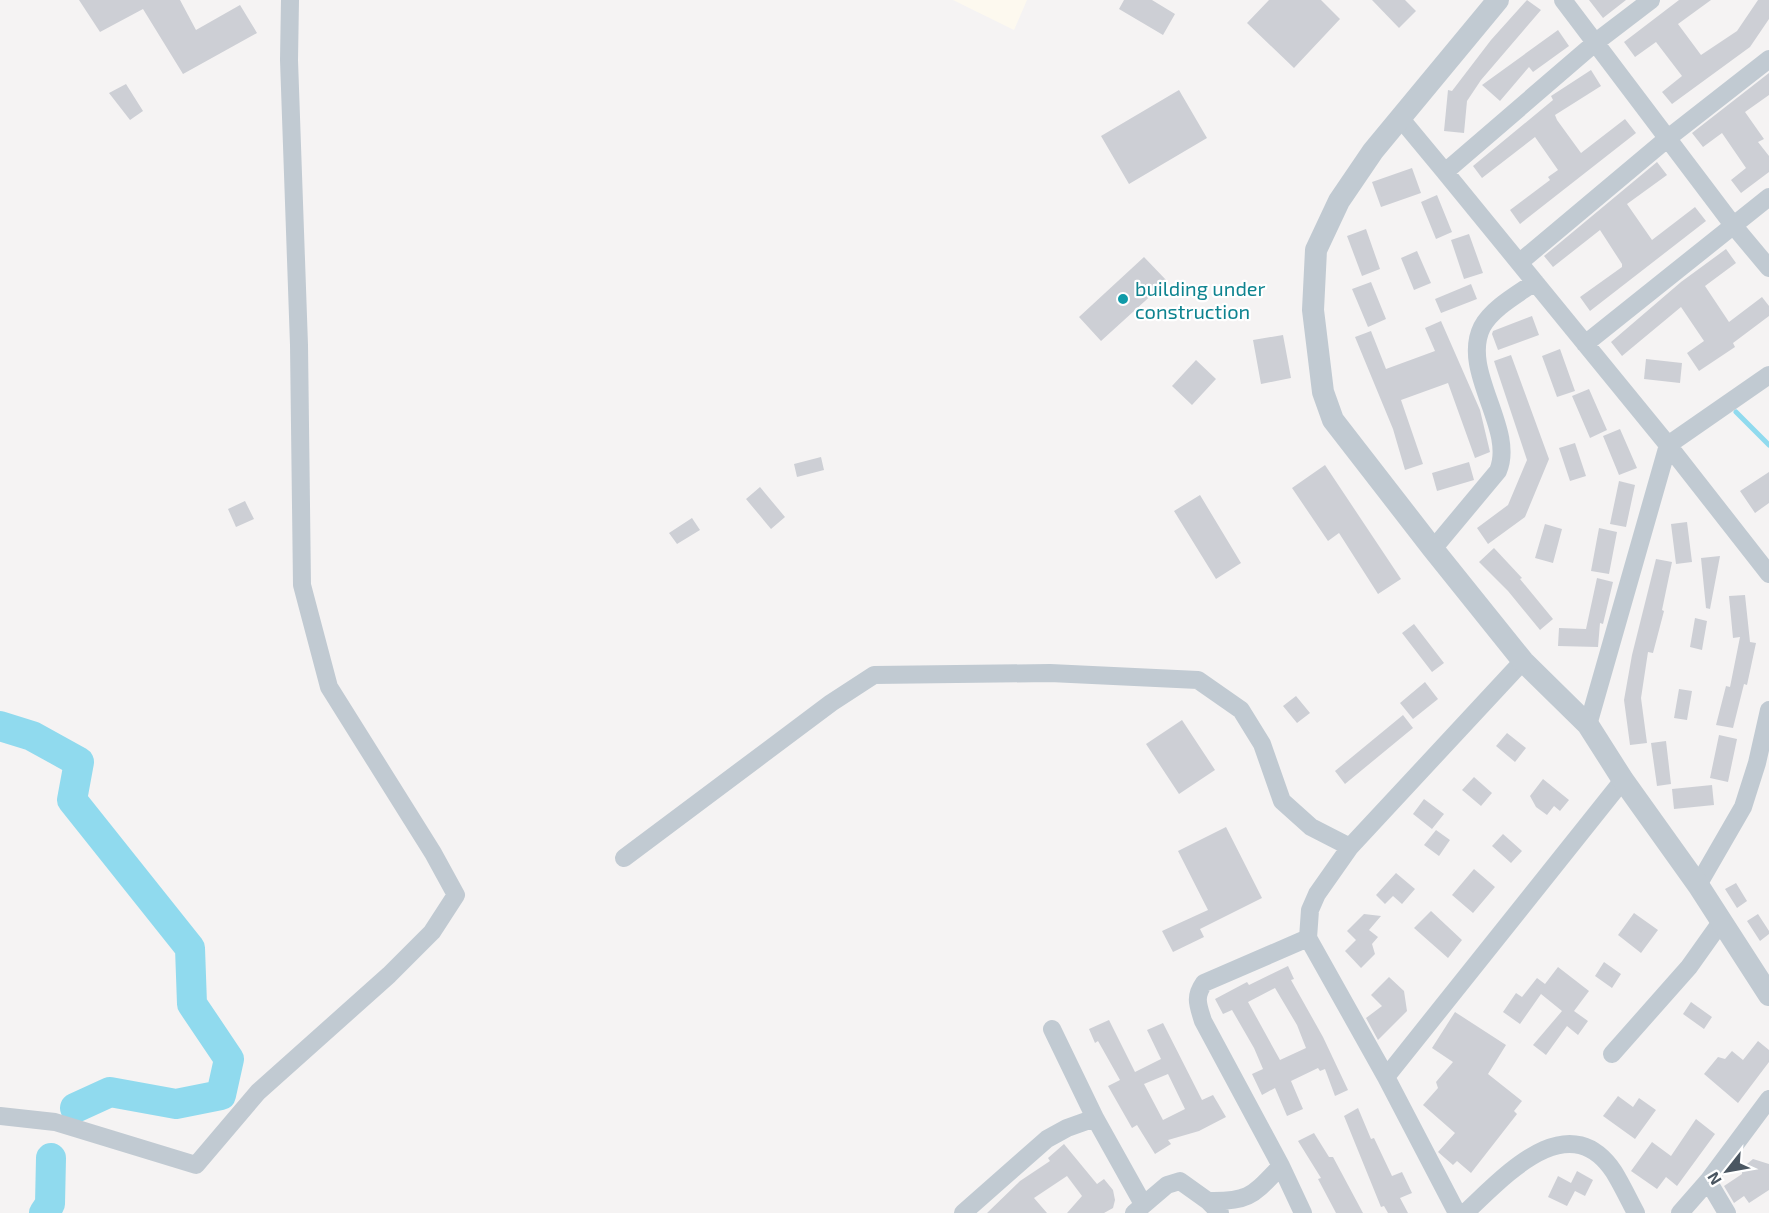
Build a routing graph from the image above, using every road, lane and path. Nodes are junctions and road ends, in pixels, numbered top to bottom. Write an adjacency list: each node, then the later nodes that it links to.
1 (290, 0): 34 (street)
2 (1498, 0): 7 (street)
3 (1563, 0): 5 (street)
4 (1651, 0): 5 (street)
5 (1596, 42): 8 (street); 9 (street)
6 (1769, 59): 8 (street)
7 (1401, 119): 9 (street); 18 (street)
8 (1668, 138): 11 (street); 12 (street)
9 (1445, 172): 12 (street)
10 (1769, 197): 11 (street)
11 (1733, 225): 13 (street); 15 (street)
12 (1520, 262): 14 (street)
13 (1769, 268)
14 (1535, 282): 15 (street); 18 (street)
15 (1586, 344): 17 (street)
16 (1769, 375): 17 (street)
17 (1668, 445): 19 (street); 22 (street)
18 (1433, 549): 20 (street)
19 (1769, 574)
20 (1523, 661): 22 (street); 24 (street)
21 (1769, 710): 26 (street)
22 (1588, 725): 23 (street)
23 (1623, 780): 26 (street); 32 (street)
24 (1350, 847): 25 (street); 28 (street)
25 (624, 858)
26 (1698, 885): 27 (street)
27 (1721, 922): 29 (street); 31 (street)
28 (1308, 938): 32 (street); 36 (street)
29 (1769, 995)
30 (1052, 1029): 35 (street)
31 (1612, 1054)
32 (1386, 1077): 42 (street)
33 (1769, 1099): 37 (street)
34 (0, 1116)
35 (1095, 1118): 39 (street); 40 (street)
36 (1281, 1167): 38 (street); 41 (street)
37 (1708, 1181): 45 (street); 46 (street)
38 (1214, 1207): 39 (street)
39 (1138, 1208)
40 (963, 1213)
41 (1303, 1213)
42 (1457, 1213)
43 (1465, 1213): 44 (street)
44 (1636, 1213)
45 (1680, 1213)
46 (1727, 1213)

